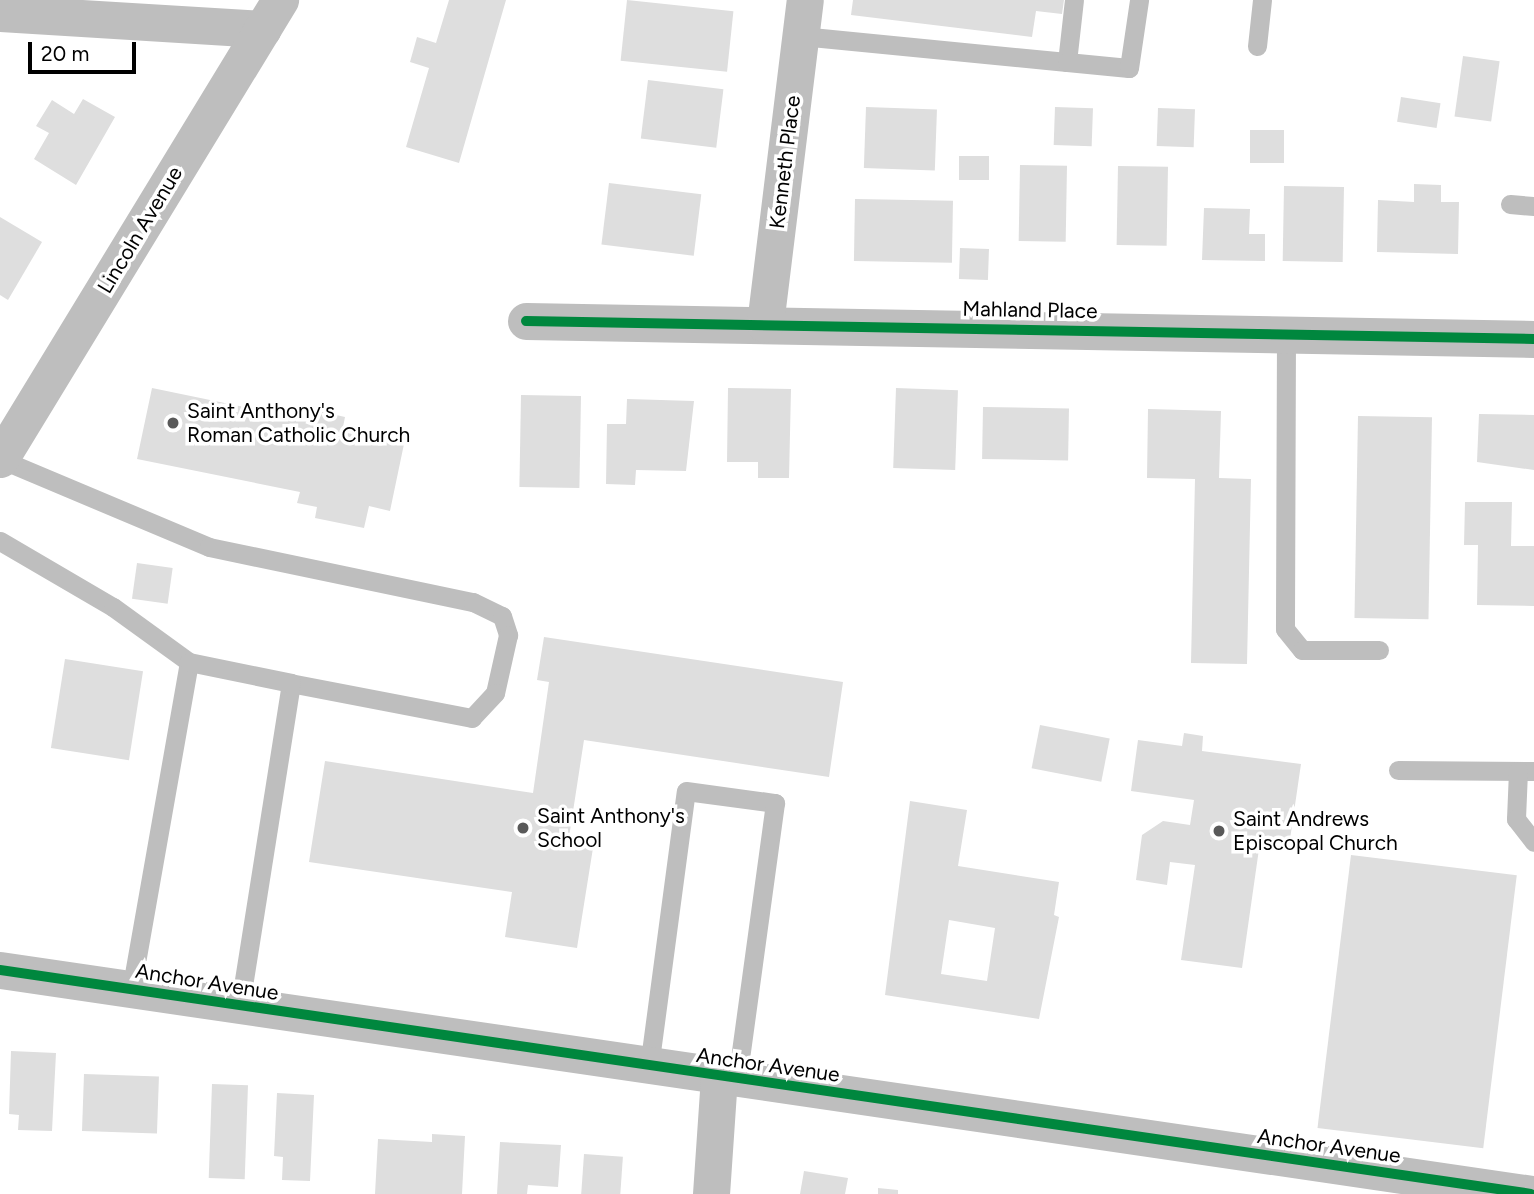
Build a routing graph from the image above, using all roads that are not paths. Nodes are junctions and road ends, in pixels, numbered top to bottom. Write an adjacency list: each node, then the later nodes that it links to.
1 (805, 0): 7 (street, Kenneth Place)
2 (1074, 0): 9 (lane)
3 (1139, 0): 9 (lane)
4 (1262, 0): 8 (lane)
5 (0, 13): 6 (street)
6 (272, 15): 16 (street, Lincoln Avenue)
7 (801, 36): 9 (lane); 13 (street, Kenneth Place)
8 (1257, 46)
9 (1067, 62)
10 (1510, 204): 11 (lane)
11 (1534, 206)
12 (526, 321): 13 (street, Mahland Place)
13 (765, 324): 14 (street, Mahland Place)
14 (1286, 334): 15 (street, Mahland Place); 18 (lane)
15 (1534, 339)
16 (0, 459): 20 (lane)
17 (0, 541): 19 (lane)
18 (1379, 650)
19 (189, 662): 20 (lane); 25 (lane)
20 (291, 683): 26 (lane)
21 (1398, 770): 22 (lane)
22 (1526, 771): 23 (lane)
23 (1534, 842)
24 (0, 970): 25 (street, Anchor Avenue)
25 (131, 990): 26 (street, Anchor Avenue)
26 (240, 1006): 27 (street, Anchor Avenue)
27 (649, 1067): 28 (street, Anchor Avenue); 28 (lane)
28 (728, 1079): 29 (street); 30 (street, Anchor Avenue)
29 (712, 1194)
30 (1531, 1194)

